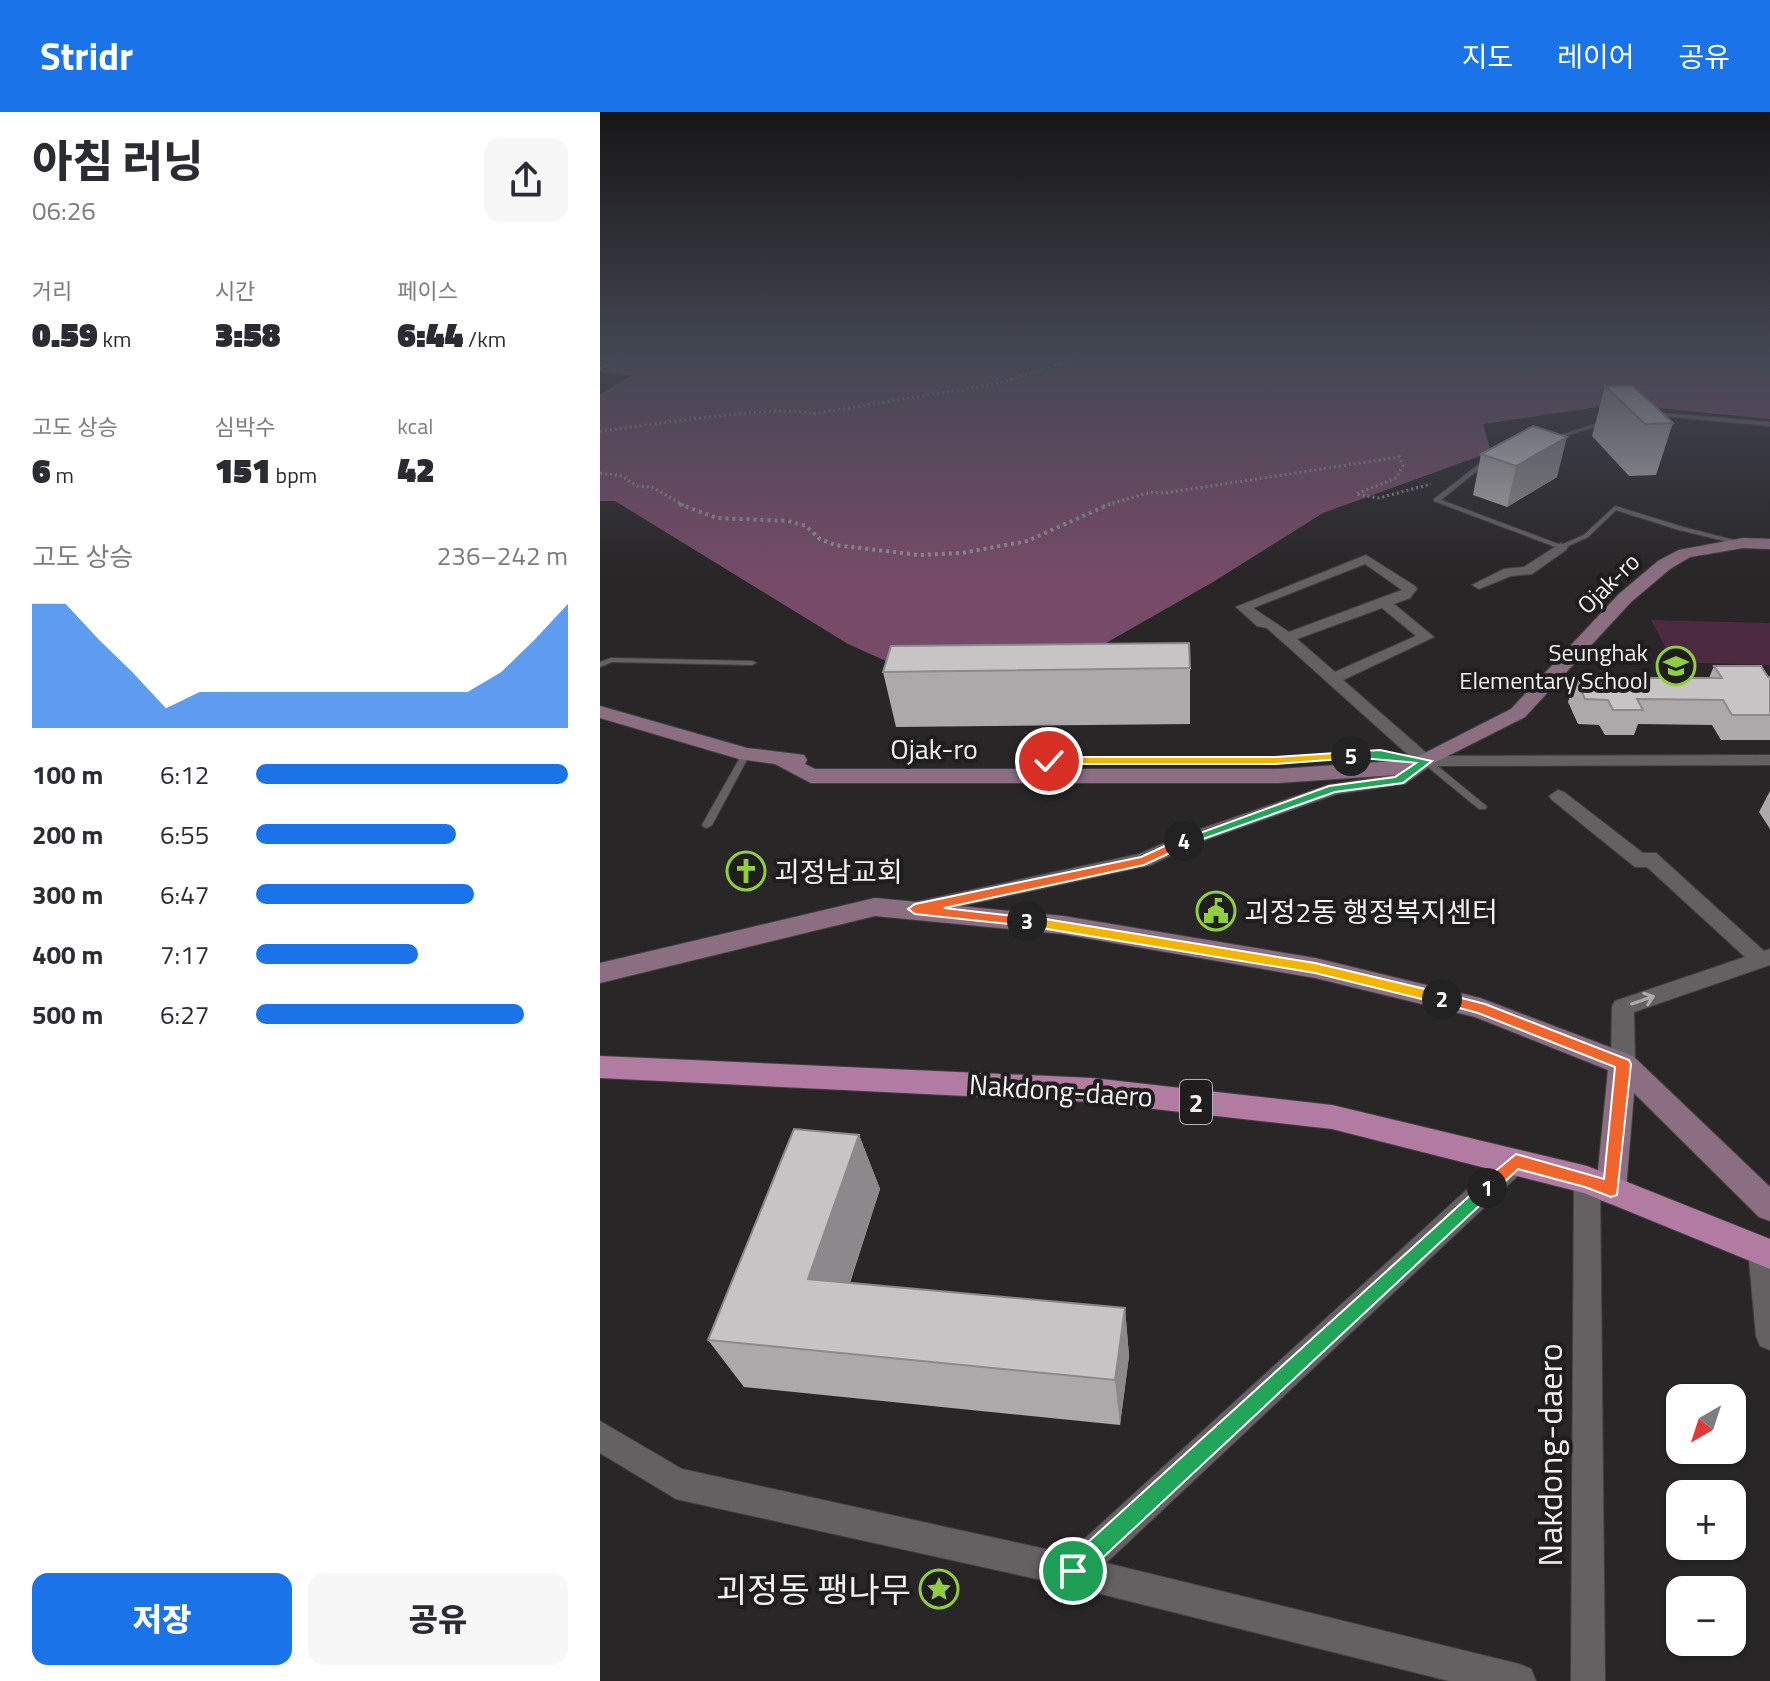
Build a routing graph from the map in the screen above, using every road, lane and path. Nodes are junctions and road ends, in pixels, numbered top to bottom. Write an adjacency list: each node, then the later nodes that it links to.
1 (625, 428): 3 (path)
2 (1588, 428): 4 (lane)
3 (600, 431)
4 (1547, 440)
5 (1491, 456): 6 (lane)
6 (1473, 472): 7 (path); 10 (lane)
7 (600, 473)
8 (1743, 543): 9 (street, Ojak-ro); 10 (lane); 20 (street, Ojak-ro)
9 (1770, 544)
10 (1561, 547): 11 (street)
11 (1479, 585)
12 (1385, 604): 13 (street); 13 (street); 16 (street)
13 (1287, 638): 16 (street)
14 (752, 663): 15 (lane)
15 (600, 665)
16 (1334, 678): 20 (street)
17 (600, 712): 18 (street, Ojak-ro)
18 (746, 754): 20 (street, Ojak-ro); 23 (lane)
19 (1770, 760): 20 (street)
20 (1426, 761): 22 (lane); 24 (street)
21 (1558, 796): 25 (street)
22 (1482, 807)
23 (707, 825)
24 (915, 909): 26 (street); 27 (street)
25 (1766, 958): 27 (street, one-way to 25)
26 (600, 973)
27 (1623, 1064): 30 (street); 31 (street)
28 (600, 1067): 29 (main road, Nakdong-daero / 2)
29 (1516, 1161): 30 (main road, Nakdong-daero / 2); 35 (street)
30 (1599, 1185): 32 (main road, Nakdong-daero / 2); 37 (street, Nakdong-daero)
31 (1770, 1207)
32 (1766, 1252): 33 (street, Nakdong-daero)
33 (1770, 1336)
34 (600, 1436): 35 (street)
35 (1073, 1571): 36 (street)
36 (1519, 1681)
37 (1588, 1681)

